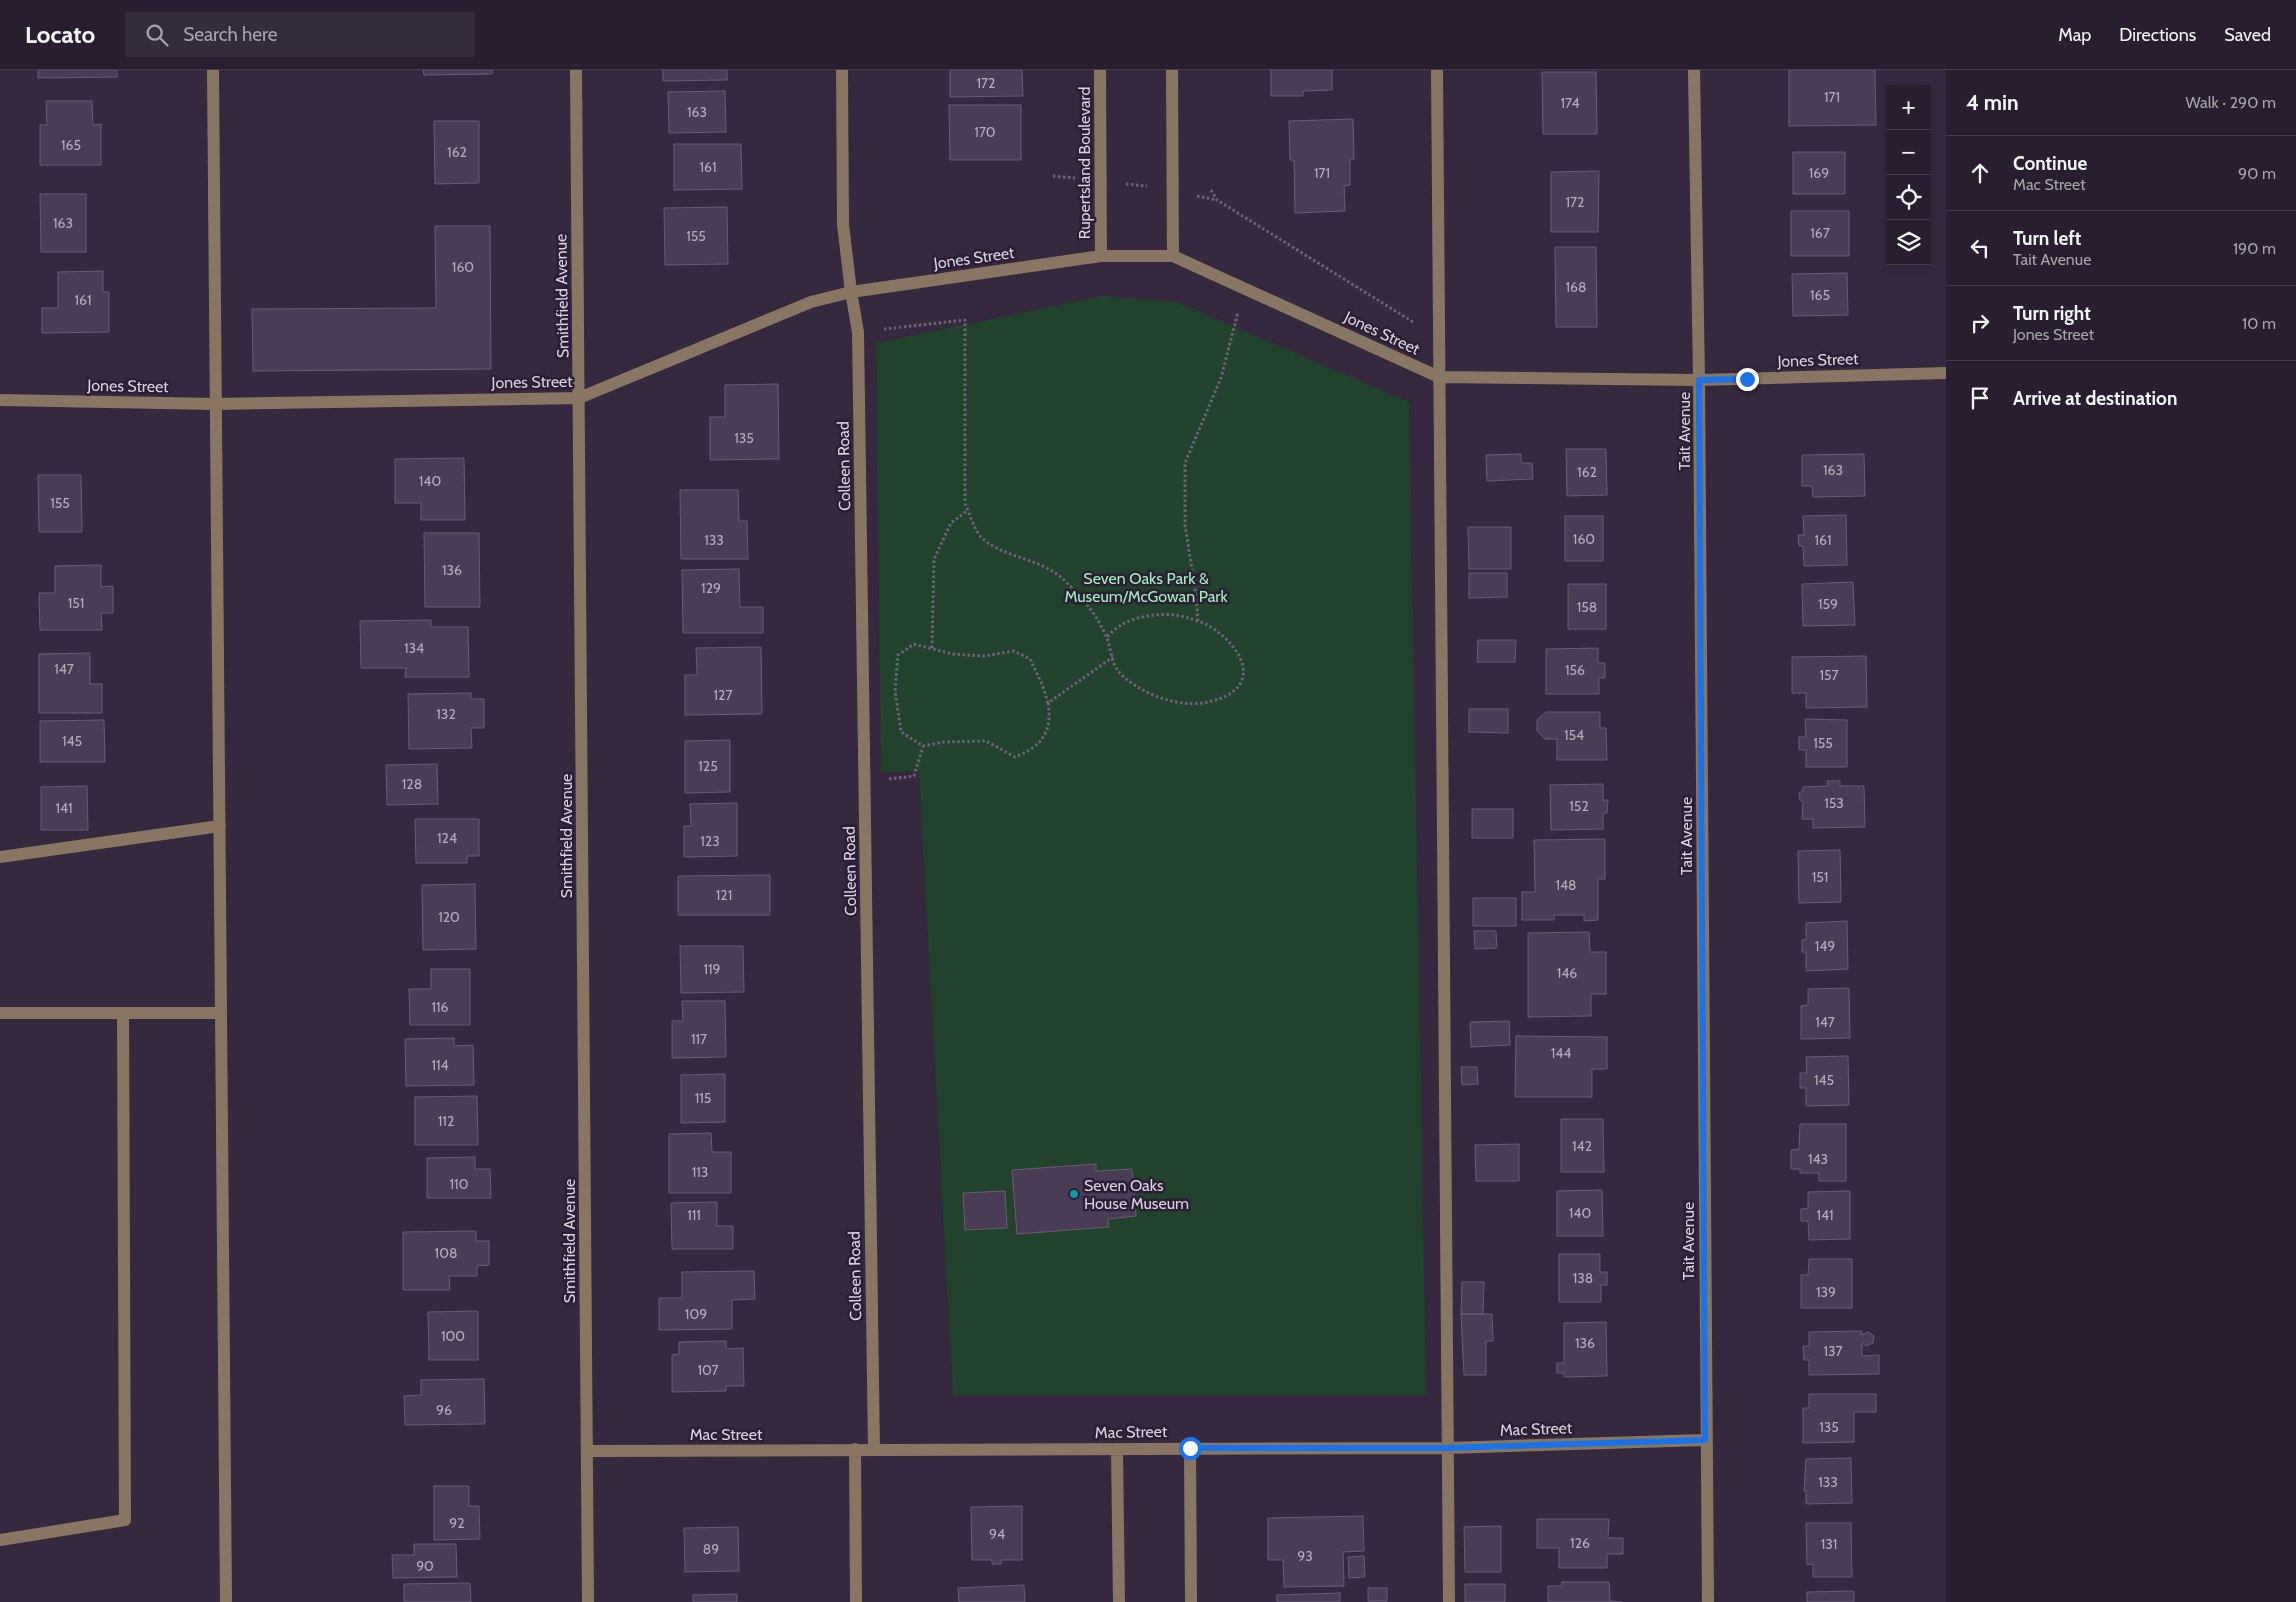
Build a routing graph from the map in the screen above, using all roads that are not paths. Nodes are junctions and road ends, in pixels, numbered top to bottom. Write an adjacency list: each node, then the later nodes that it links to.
1 (213, 70): 16 (street)
2 (576, 70): 14 (street, Smithfield Avenue)
3 (842, 70): 10 (street, Colleen Road)
4 (1100, 70): 8 (street, Rupertsland Boulevard)
5 (1172, 70): 9 (street)
6 (1437, 70): 12 (street)
7 (1694, 70): 13 (street, Tait Avenue)
8 (1101, 256): 9 (street, Jones Street); 10 (street, Jones Street)
9 (1173, 256): 12 (street, Jones Street)
10 (851, 292): 14 (street, Jones Street); 27 (street, Colleen Road)
11 (1946, 373): 13 (street, Jones Street)
12 (1439, 377): 13 (street, Jones Street); 24 (street)
13 (1699, 380): 22 (street, Tait Avenue)
14 (580, 398): 16 (street, Jones Street); 28 (street, Smithfield Avenue)
15 (0, 400): 16 (street, Jones Street)
16 (216, 404): 17 (street)
17 (220, 826): 18 (street); 21 (street)
18 (0, 857)
19 (0, 1013): 20 (street)
20 (122, 1014): 21 (street); 29 (street)
21 (221, 1014): 30 (street)
22 (1705, 1440): 24 (street, Mac Street); 36 (street, Tait Avenue)
23 (1190, 1448): 24 (street, Mac Street); 26 (street, Mac Street); 34 (street)
24 (1447, 1448): 35 (street)
25 (855, 1449): 27 (street, Mac Street); 28 (street, Mac Street); 32 (street)
26 (1117, 1449): 27 (street, Mac Street); 33 (street)
27 (874, 1450)
28 (587, 1451): 31 (street, Smithfield Avenue)
29 (0, 1540)
30 (226, 1602)
31 (588, 1602)
32 (856, 1602)
33 (1118, 1602)
34 (1191, 1602)
35 (1449, 1602)
36 (1708, 1602)

